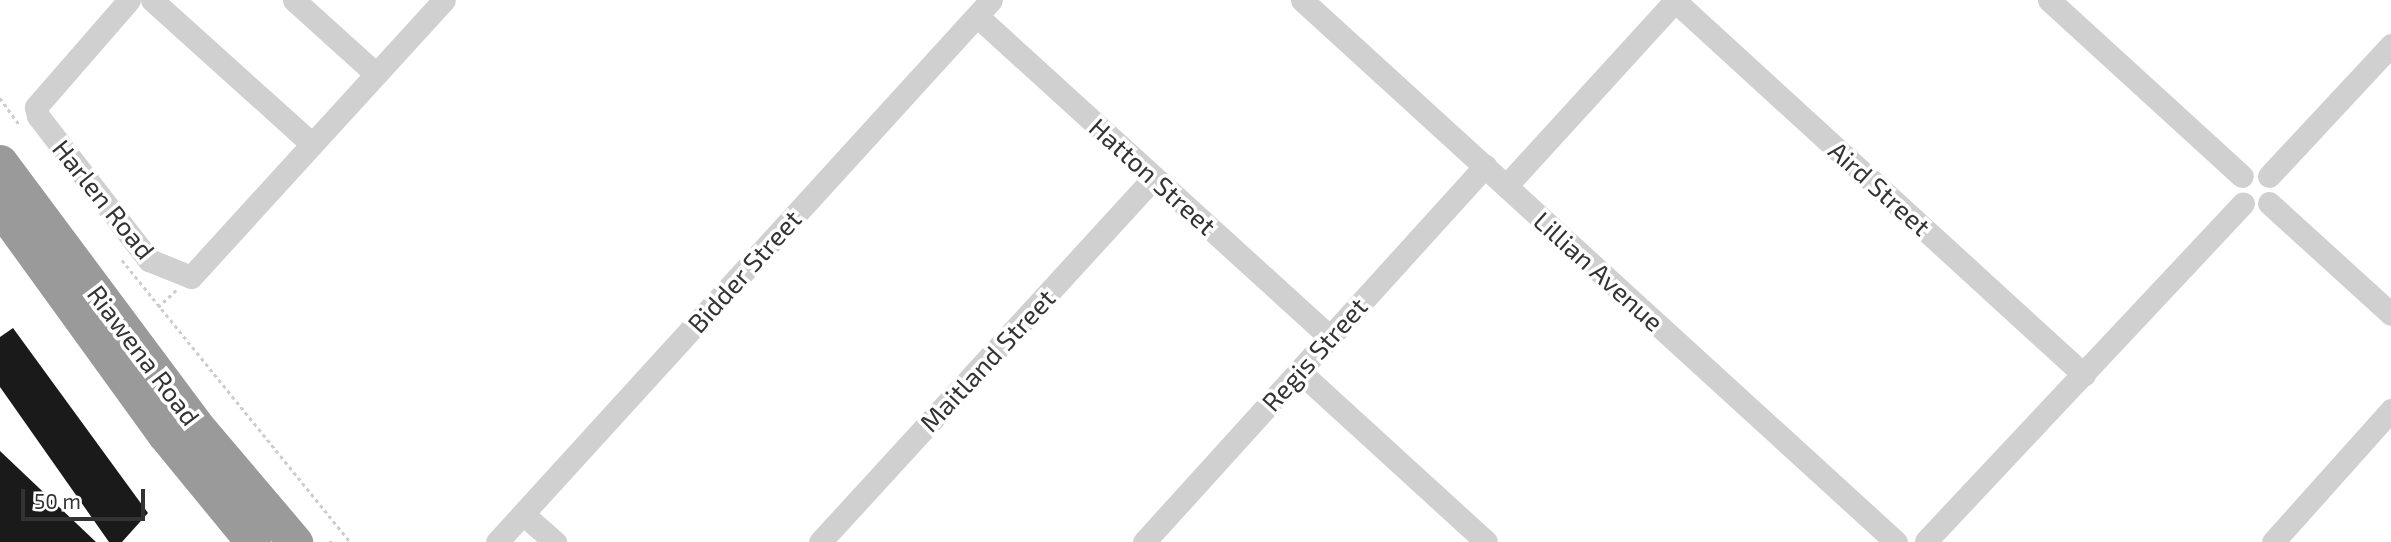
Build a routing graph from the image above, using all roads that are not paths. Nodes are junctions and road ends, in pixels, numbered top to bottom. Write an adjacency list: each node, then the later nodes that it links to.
1 (129, 0): 11 (street, Harlen Road)
2 (152, 0): 11 (street)
3 (294, 0): 10 (street)
4 (444, 0): 10 (street, Harlen Road)
5 (1301, 0): 13 (street, Lillian Avenue)
6 (2049, 0): 14 (street)
7 (1676, 1): 17 (street); 24 (street, Aird Street)
8 (984, 8): 16 (street, Hatton Street); 26 (street, Bidder Street)
9 (2391, 45): 15 (street)
10 (376, 74): 11 (street, Harlen Road)
11 (312, 144)
12 (0, 162): 28 (highway, Riawena Road)
13 (1485, 166): 17 (street, Lillian Avenue); 22 (street, Regis Street)
14 (2242, 176): 15 (street); 19 (street)
15 (2269, 176): 18 (street)
16 (1154, 178): 22 (street, Hatton Street); 31 (street, Maitland Street)
17 (1506, 186): 34 (street, Lillian Avenue)
18 (2269, 203): 19 (street); 21 (street)
19 (2243, 204): 24 (street)
20 (0, 207): 27 (highway, Riawena Road)
21 (2391, 314)
22 (1330, 337): 23 (street, Regis Street)
23 (1299, 372): 32 (street, Regis Street); 33 (street)
24 (2084, 374): 35 (street)
25 (2391, 410): 36 (street)
26 (523, 514): 29 (street, Bidder Street); 30 (street)
27 (253, 542)
28 (295, 542)
29 (497, 542)
30 (555, 542)
31 (820, 542)
32 (1144, 542)
33 (1486, 542)
34 (1897, 542): 35 (street)
35 (1926, 542)
36 (2273, 542)

